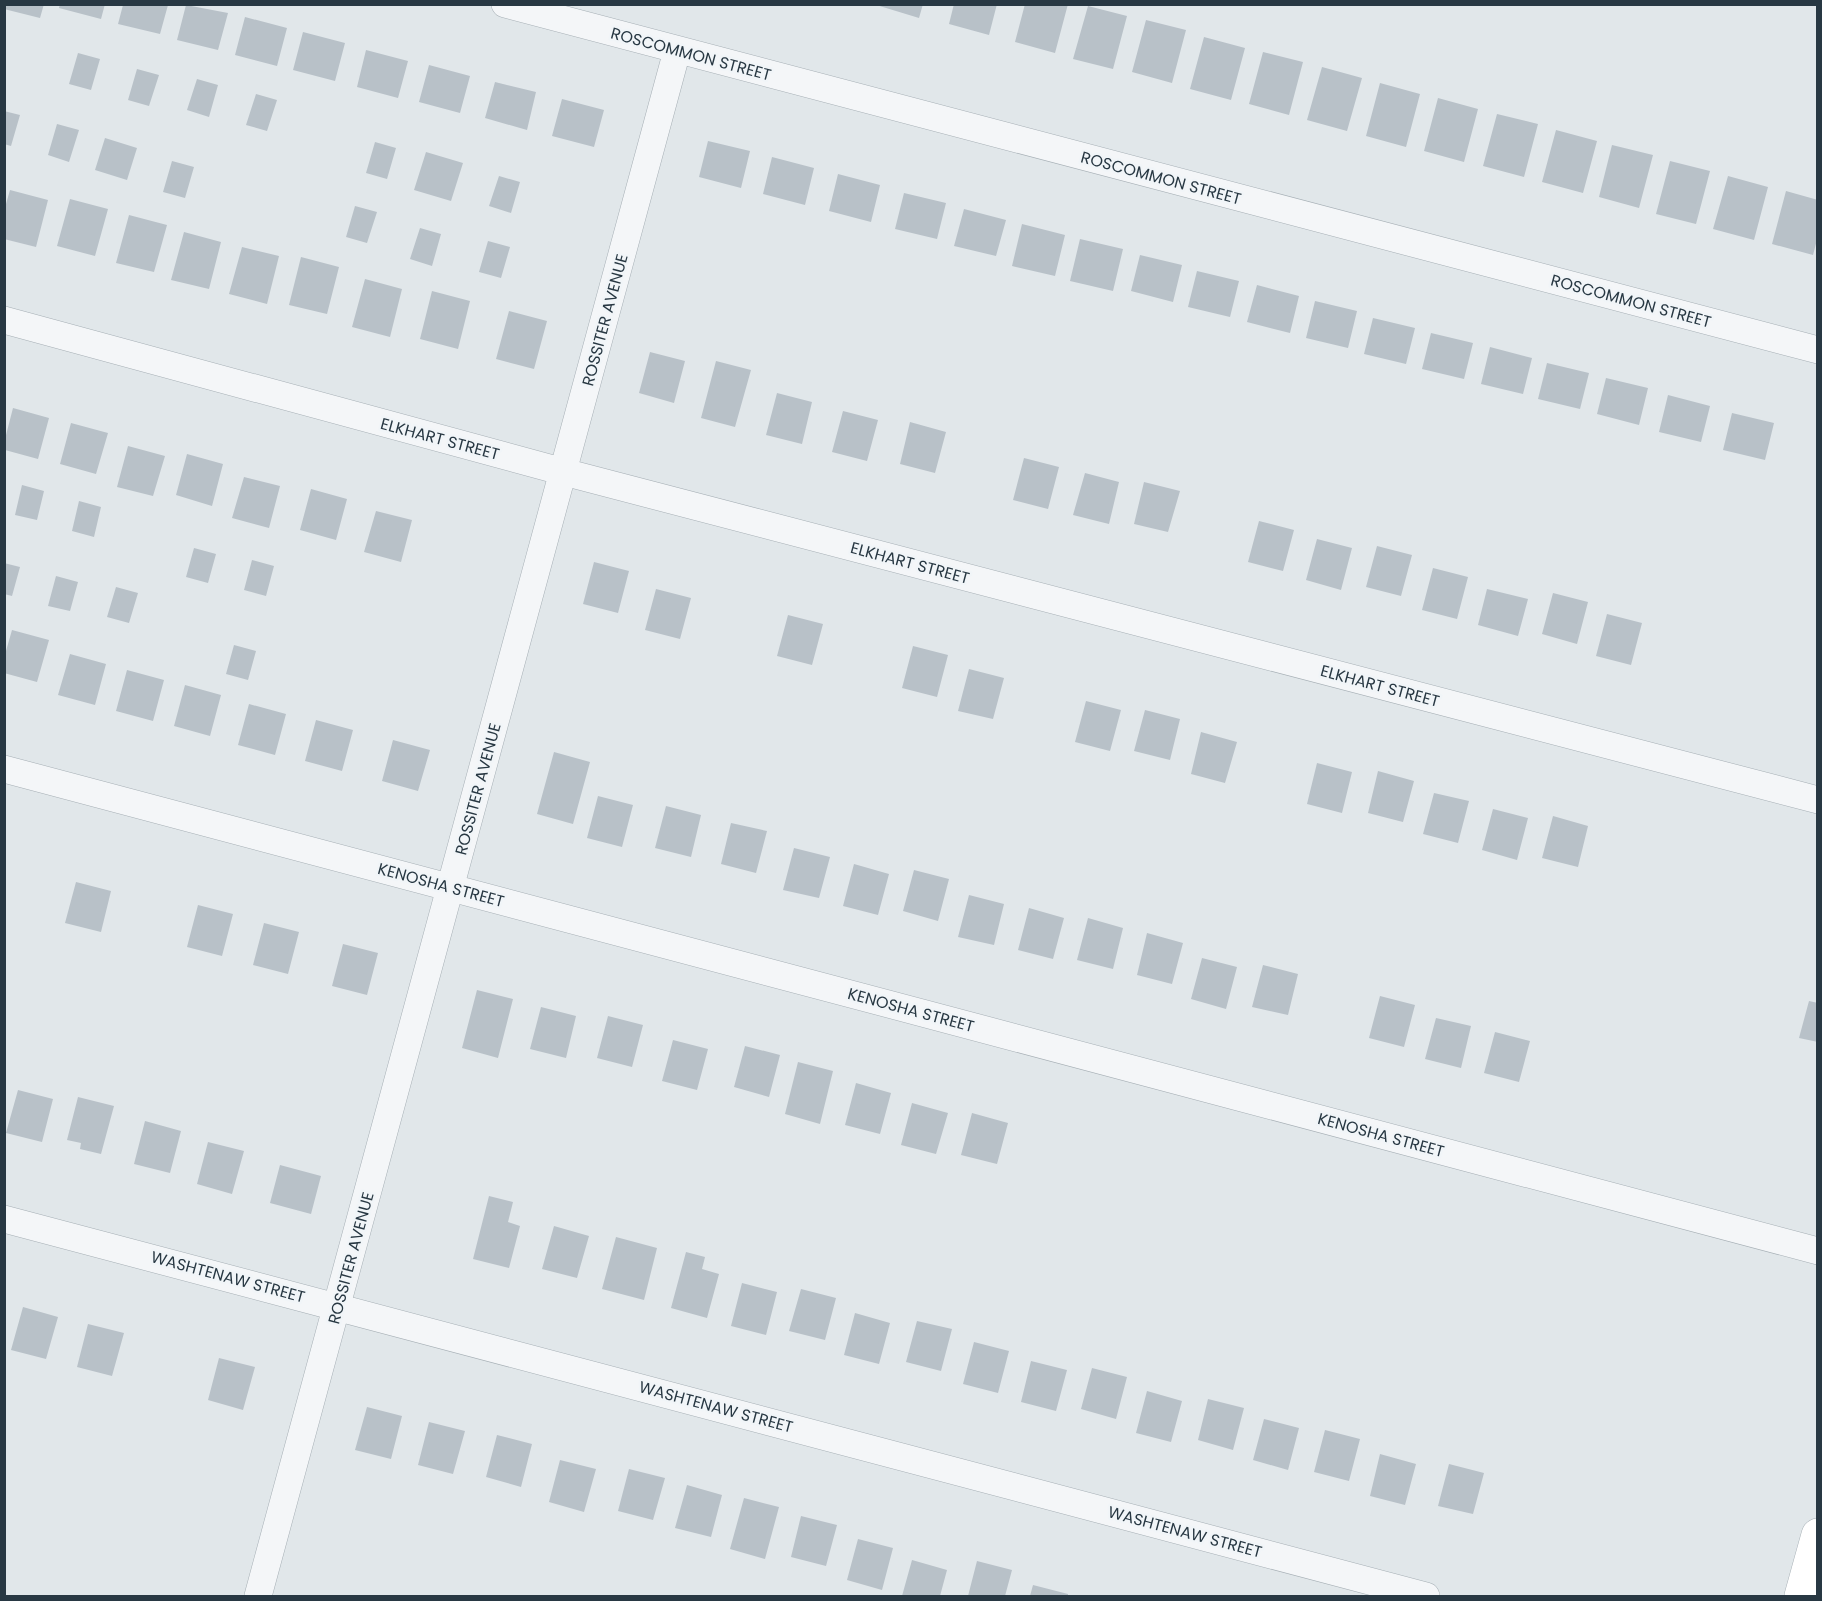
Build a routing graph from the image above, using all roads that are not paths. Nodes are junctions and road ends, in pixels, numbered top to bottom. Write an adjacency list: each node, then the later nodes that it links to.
1 (504, 4): 2 (street, ROSCOMMON STREET)
2 (677, 51): 4 (street, ROSCOMMON STREET); 5 (street, ROSSITER AVENUE)
3 (4, 320): 5 (street, ELKHART STREET)
4 (1818, 350)
5 (564, 472): 7 (street, ELKHART STREET); 8 (street, ROSSITER AVENUE)
6 (4, 769): 8 (street, KENOSHA STREET)
7 (1818, 800)
8 (450, 888): 10 (street, KENOSHA STREET); 11 (street, ROSSITER AVENUE)
9 (4, 1219): 11 (street, WASHTENAW STREET)
10 (1818, 1251)
11 (338, 1306): 13 (street, ROSSITER AVENUE); 14 (street, WASHTENAW STREET)
12 (1818, 1534): 15 (street)
13 (258, 1596)
14 (1426, 1596)
15 (1801, 1596)

